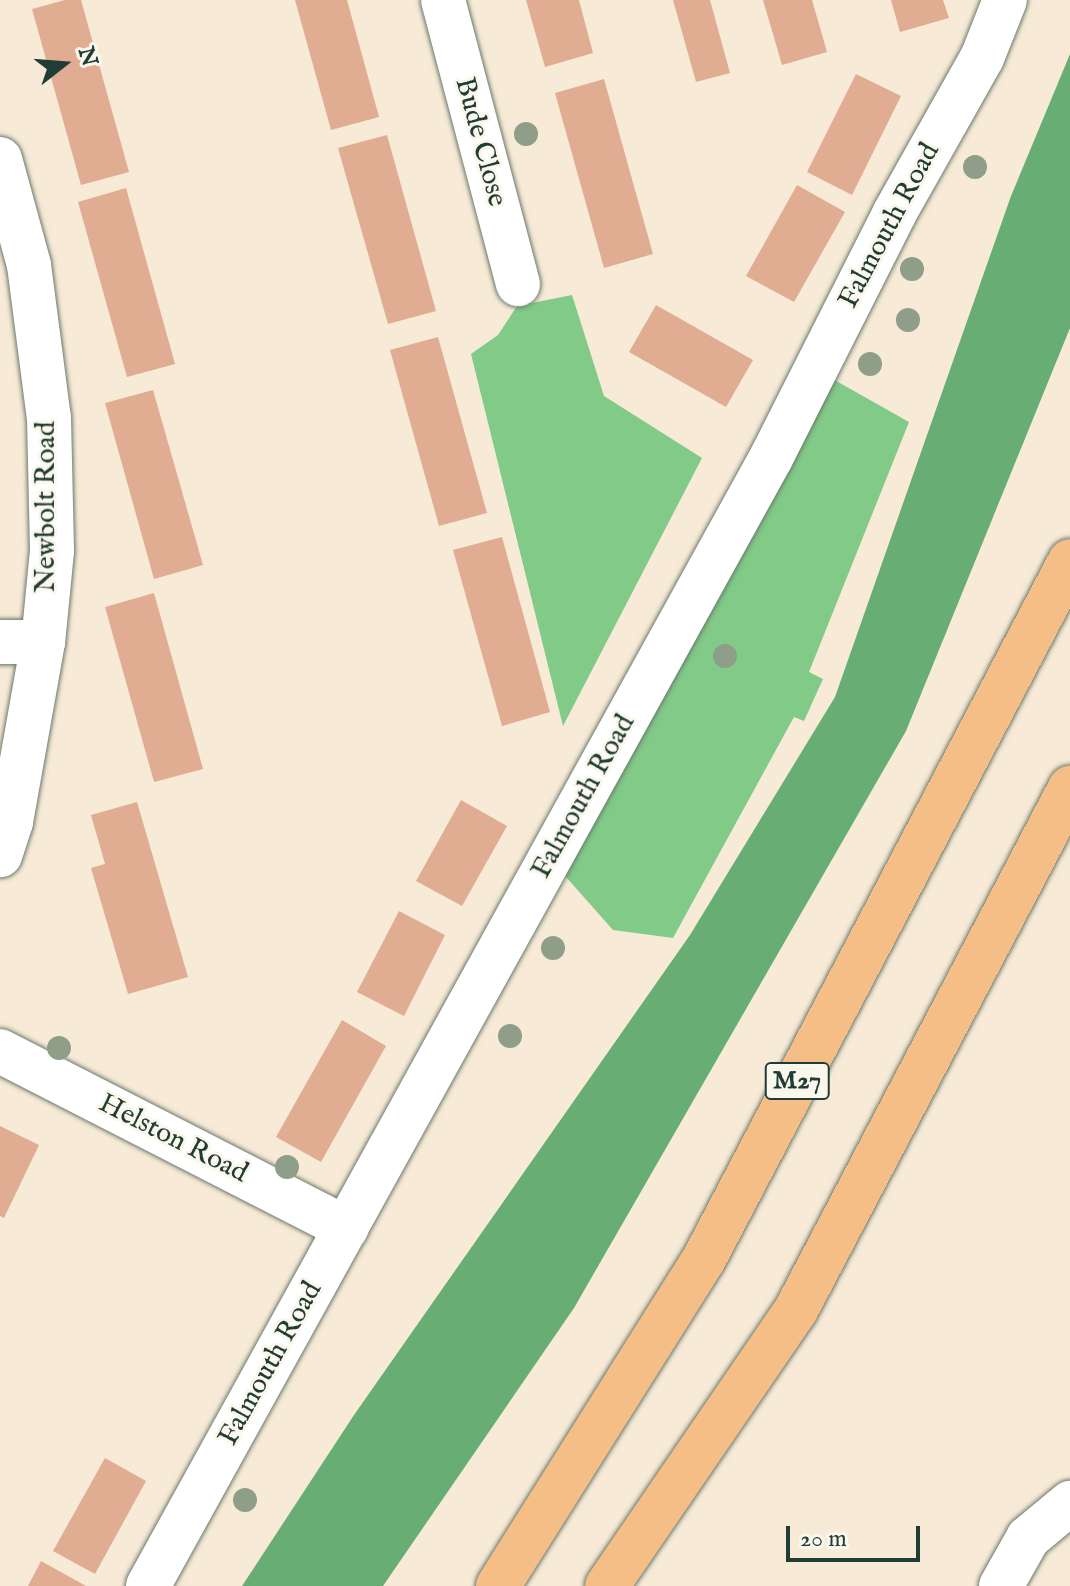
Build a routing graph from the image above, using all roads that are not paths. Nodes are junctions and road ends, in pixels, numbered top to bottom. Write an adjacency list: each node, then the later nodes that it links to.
1 (443, 0): 4 (street, Bude Close)
2 (1005, 0): 11 (street, Falmouth Road)
3 (0, 159): 7 (street, Newbolt Road)
4 (518, 284)
5 (1070, 561): 14 (highway, M27)
6 (0, 642): 7 (street)
7 (43, 642): 9 (street, Newbolt Road)
8 (1070, 788): 15 (highway)
9 (0, 855)
10 (0, 1051): 11 (street, Helston Road)
11 (346, 1228): 13 (street, Falmouth Road)
12 (1070, 1503): 16 (street)
13 (148, 1586)
14 (498, 1586)
15 (607, 1586)
16 (1001, 1586)

